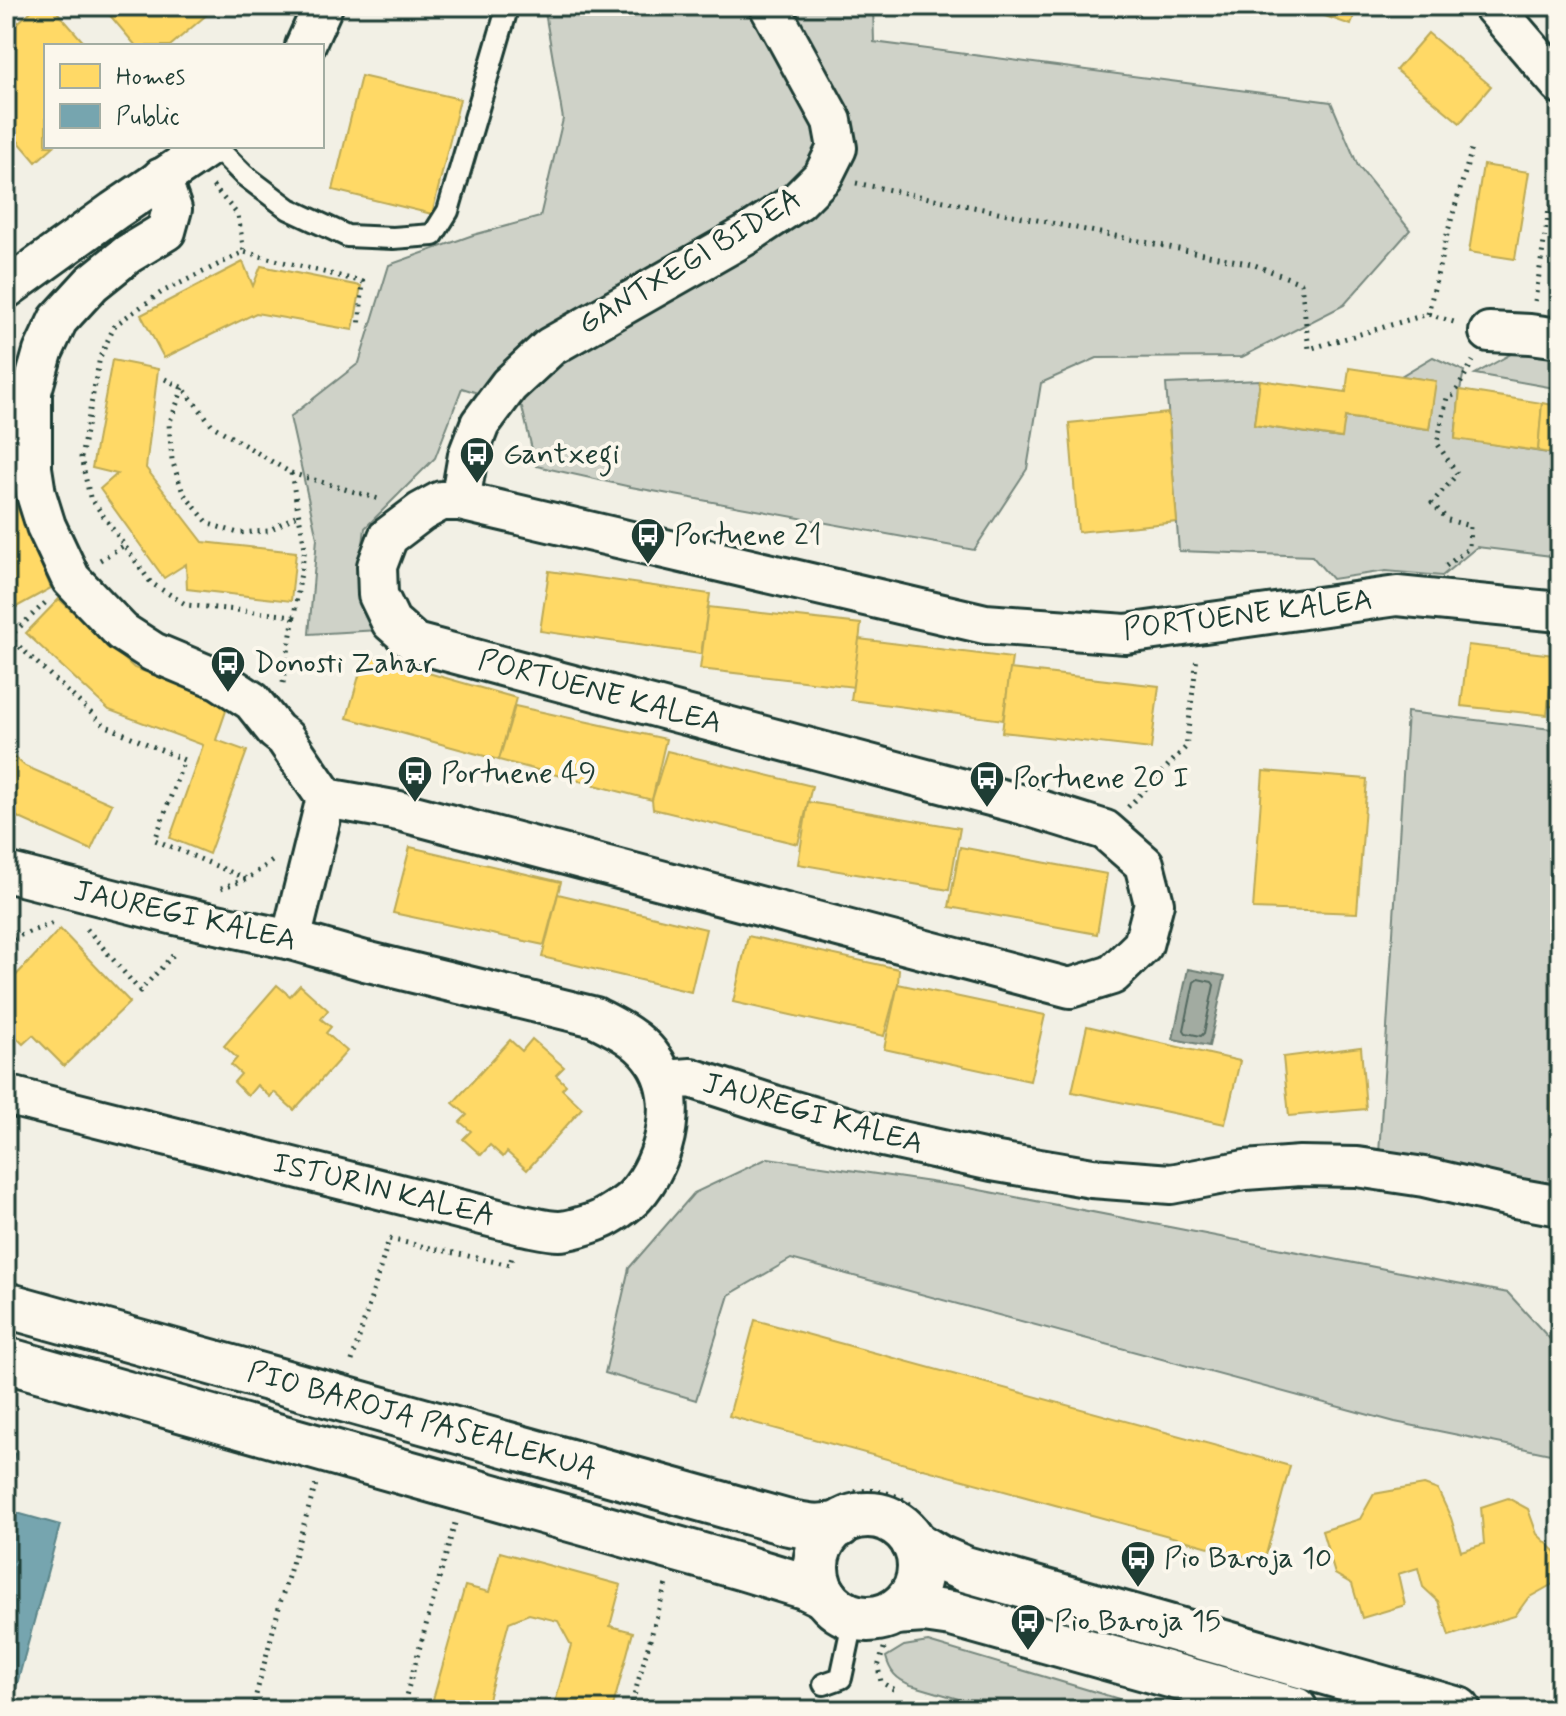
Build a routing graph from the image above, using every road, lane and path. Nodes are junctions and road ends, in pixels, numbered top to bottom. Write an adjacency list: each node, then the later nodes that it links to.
1 (323, 6): 5 (street)
2 (505, 6): 8 (lane)
3 (769, 6): 9 (street, GANTXEGI BIDEA)
4 (1493, 6): 6 (street)
5 (306, 44)
6 (1560, 84)
7 (1473, 145): 13 (path)
8 (194, 157): 11 (path); 12 (street); 24 (street)
9 (823, 176): 13 (path); 21 (street, GANTXEGI BIDEA)
10 (1560, 205): 16 (path)
11 (244, 252): 14 (path); 27 (path)
12 (6, 289)
13 (1428, 314): 15 (path)
14 (359, 328)
15 (1489, 332): 16 (street)
16 (1545, 336)
17 (165, 379): 18 (path)
18 (183, 388): 20 (path); 23 (path)
19 (1454, 395): 25 (path)
20 (291, 473): 22 (path); 23 (path)
21 (460, 501): 22 (street, PORTUENE KALEA); 28 (street, PORTUENE KALEA)
22 (421, 512): 32 (street, PORTUENE KALEA)
23 (299, 514): 27 (path)
24 (71, 579): 29 (path); 31 (street)
25 (1420, 598): 26 (street, PORTUENE KALEA); 28 (street, PORTUENE KALEA)
26 (1560, 612)
27 (294, 616): 30 (path)
28 (1202, 622): 32 (path)
29 (7, 635): 35 (path)
30 (283, 684)
31 (326, 798): 32 (street, PORTUENE KALEA); 39 (street)
32 (1105, 830)
33 (278, 849): 35 (path)
34 (6, 872): 39 (street, JAUREGI KALEA)
35 (247, 879): 36 (path)
36 (218, 888)
37 (62, 920): 40 (path)
38 (85, 927): 41 (path)
39 (291, 940): 42 (street, JAUREGI KALEA)
40 (6, 943)
41 (182, 946)
42 (664, 1080): 44 (street, JAUREGI KALEA); 45 (street, ISTURIN KALEA)
43 (15, 1093): 45 (street, ISTURIN KALEA)
44 (1560, 1206)
45 (522, 1225): 48 (path)
46 (6, 1305): 51 (main road, PIO BAROJA PASEALEKUA)
47 (6, 1360): 54 (main road, PIO BAROJA PASEALEKUA)
48 (352, 1361)
49 (317, 1479): 56 (path)
50 (456, 1518): 57 (path)
51 (839, 1525): 52 (main road); 54 (main road)
52 (914, 1543): 54 (main road); 60 (main road)
53 (667, 1578): 58 (path)
54 (858, 1608): 55 (lane); 59 (main road, PIO BAROJA PASEALEKUA)
55 (824, 1684)
56 (252, 1710)
57 (402, 1710)
58 (630, 1710)
59 (1295, 1710)
60 (1458, 1710)

